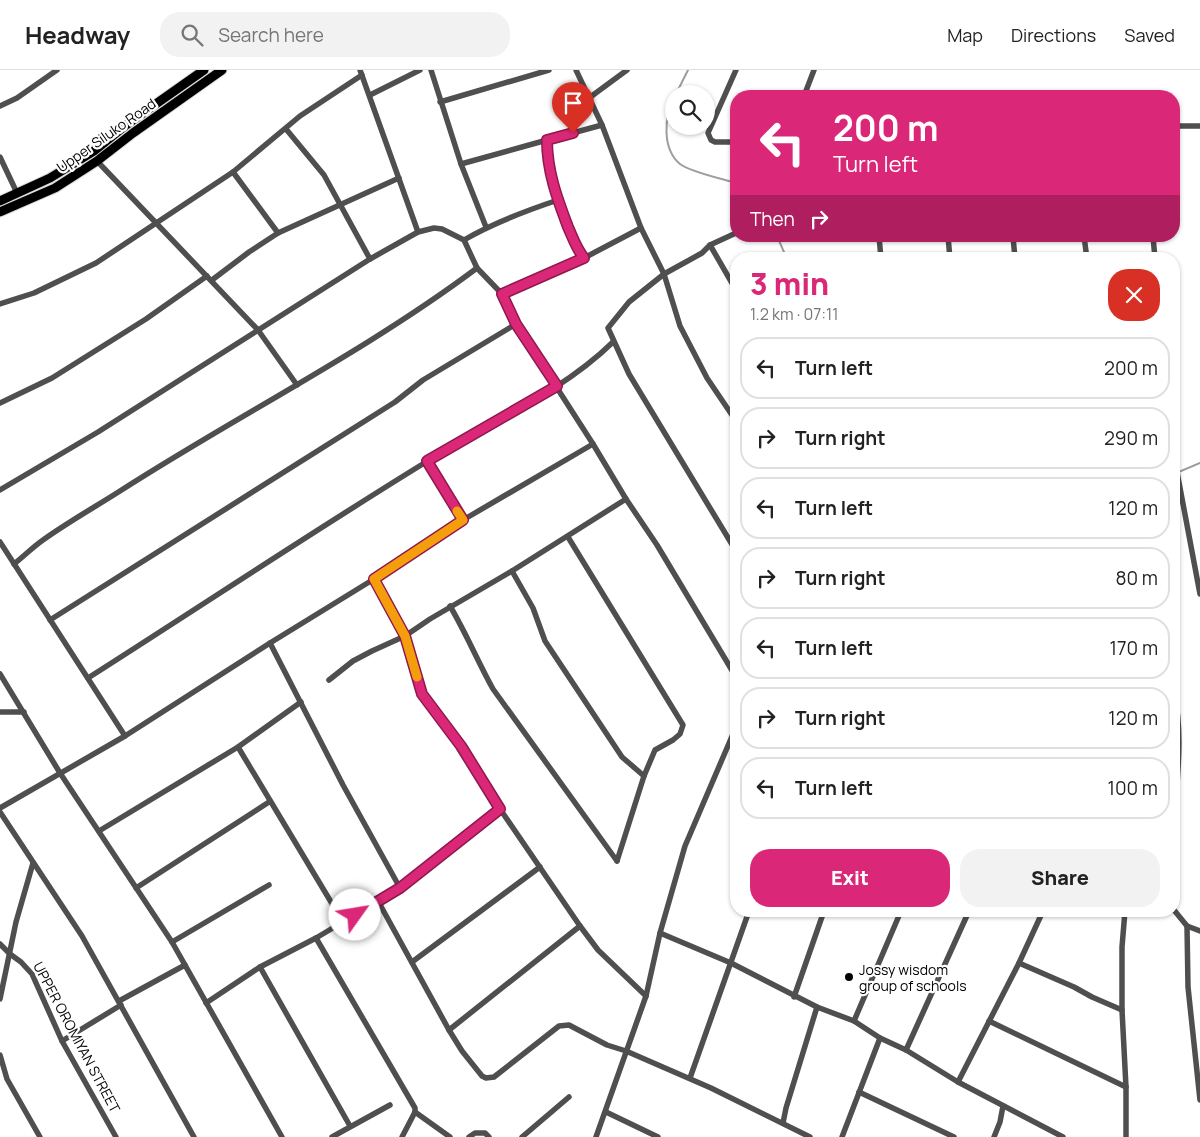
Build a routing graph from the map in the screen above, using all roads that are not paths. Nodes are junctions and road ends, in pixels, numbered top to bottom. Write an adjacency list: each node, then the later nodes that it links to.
1 (57, 70): 16 (street)
2 (204, 70): 28 (main road, Upper Siluko Road)
3 (222, 70): 24 (main road, Upper Siluko Road)
4 (420, 70): 13 (street)
5 (431, 70): 15 (street)
6 (549, 70): 15 (street)
7 (576, 70): 14 (street)
8 (627, 70): 14 (street)
9 (736, 70): 22 (street)
10 (814, 70): 12 (street)
11 (361, 72): 13 (street); 20 (street)
12 (806, 90)
13 (370, 95): 27 (street)
14 (589, 98): 17 (street)
15 (440, 102): 25 (street)
16 (0, 106)
17 (602, 125): 21 (street); 35 (street)
18 (1180, 126): 19 (street)
19 (1200, 126)
20 (286, 129): 26 (street); 31 (street)
21 (547, 140): 25 (street); 29 (street)
22 (730, 142)
23 (0, 157): 28 (street)
24 (98, 161): 32 (main road, Upper Siluko Road); 33 (street)
25 (461, 164): 34 (street)
26 (233, 172): 33 (street); 37 (street)
27 (399, 178): 31 (street); 36 (street)
28 (18, 193): 30 (main road, Upper Siluko Road)
29 (558, 200): 34 (street); 41 (street)
30 (0, 201)
31 (340, 205): 37 (street); 42 (street)
32 (0, 212)
33 (157, 223): 45 (street); 48 (street)
34 (486, 227): 39 (street)
35 (641, 228): 41 (street); 44 (street)
36 (418, 232): 39 (street); 42 (street)
37 (278, 234): 45 (street)
38 (730, 236): 40 (street)
39 (464, 240): 43 (street)
40 (710, 245): 44 (street); 46 (street)
41 (584, 258): 47 (street)
42 (370, 260): 50 (street)
43 (477, 268): 47 (street); 52 (street)
44 (664, 274): 51 (street); 55 (street)
45 (210, 278): 50 (street); 54 (street)
46 (730, 280)
47 (502, 294): 49 (street)
48 (0, 304)
49 (516, 324): 53 (street); 70 (street)
50 (258, 330): 52 (street); 59 (street)
51 (613, 342): 53 (street); 63 (street)
52 (297, 385): 65 (street)
53 (557, 386): 56 (street); 57 (street)
54 (1, 402)
55 (730, 412)
56 (593, 444): 60 (street); 61 (street)
57 (427, 461): 61 (street); 75 (street)
58 (1180, 487): 68 (street)
59 (0, 490)
60 (626, 499): 62 (street); 73 (street)
61 (463, 520): 67 (street)
62 (568, 537): 66 (street); 84 (street)
63 (730, 541)
64 (0, 542): 65 (street)
65 (14, 564): 70 (street)
66 (512, 571): 69 (street); 84 (street)
67 (374, 579): 71 (street); 72 (street)
68 (1200, 594)
69 (450, 606): 71 (street); 84 (street)
70 (50, 620): 75 (street)
71 (405, 636): 76 (street); 86 (street)
72 (270, 643): 77 (street); 80 (street)
73 (730, 667)
74 (0, 674): 79 (street)
75 (88, 678): 80 (street)
76 (329, 680)
77 (301, 702): 82 (street); 93 (street)
78 (0, 712): 79 (street)
79 (24, 712): 83 (street)
80 (125, 736): 83 (street)
81 (730, 741): 106 (street)
82 (238, 747): 85 (street); 88 (street)
83 (60, 772): 87 (street); 88 (street)
84 (644, 776)
85 (269, 802): 92 (street); 102 (street)
86 (500, 809): 90 (street); 93 (street)
87 (0, 810): 89 (street)
88 (99, 831): 92 (street)
89 (33, 863): 110 (street); 119 (street)
90 (540, 867): 103 (street); 111 (street)
91 (269, 885): 108 (street)
92 (136, 888): 108 (street)
93 (400, 888): 94 (street)
94 (378, 901): 102 (street); 111 (street)
95 (747, 917): 112 (street)
96 (822, 917): 117 (street)
97 (898, 917): 123 (street)
98 (966, 917): 128 (street)
99 (1040, 917): 113 (street)
100 (1124, 917): 122 (street)
101 (1180, 917): 104 (street)
102 (343, 922): 107 (street)
103 (580, 926): 116 (street); 125 (street)
104 (1187, 926): 105 (street); 136 (street)
105 (1200, 932)
106 (660, 933): 112 (street); 116 (street)
107 (316, 938): 115 (street); 139 (street)
108 (172, 942): 114 (street)
109 (0, 944): 110 (street, UPPER OROMIYAN STREET)
110 (10, 954): 118 (street); 127 (street, UPPER OROMIYAN STREET)
111 (412, 962): 125 (street)
112 (730, 963): 117 (street); 131 (street)
113 (1019, 963): 122 (street); 124 (street)
114 (185, 966): 119 (street); 120 (street)
115 (260, 968): 120 (street); 142 (street)
116 (646, 996): 129 (street)
117 (794, 997): 121 (street)
118 (0, 999)
119 (120, 1003): 127 (street); 145 (street)
120 (206, 1003): 146 (street)
121 (817, 1008): 123 (street); 141 (street)
122 (1122, 1010): 133 (street)
123 (854, 1021): 126 (street)
124 (989, 1021): 132 (street); 133 (street)
125 (450, 1030): 129 (street)
126 (880, 1038): 128 (street); 134 (street)
127 (62, 1041): 144 (street, UPPER OROMIYAN STREET)
128 (906, 1050): 132 (street)
129 (626, 1051): 131 (street); 140 (street)
130 (0, 1055): 143 (street)
131 (690, 1078): 141 (street)
132 (958, 1082): 138 (street)
133 (1126, 1087): 160 (street)
134 (859, 1092): 156 (street); 157 (street)
135 (569, 1097): 152 (street)
136 (1200, 1100)
137 (390, 1105): 142 (street)
138 (1003, 1106): 158 (street); 159 (street)
139 (415, 1112): 148 (street); 149 (street)
140 (606, 1112): 153 (street); 154 (street)
141 (783, 1123): 155 (street)
142 (350, 1126): 147 (street)
143 (40, 1137)
144 (116, 1137)
145 (194, 1137)
146 (282, 1137)
147 (332, 1137)
148 (402, 1137)
149 (450, 1137)
150 (469, 1137): 151 (street)
151 (489, 1137)
152 (522, 1137)
153 (596, 1137)
154 (658, 1137)
155 (810, 1137)
156 (842, 1137)
157 (954, 1137)
158 (994, 1137)
159 (1063, 1137)
160 (1126, 1137)

